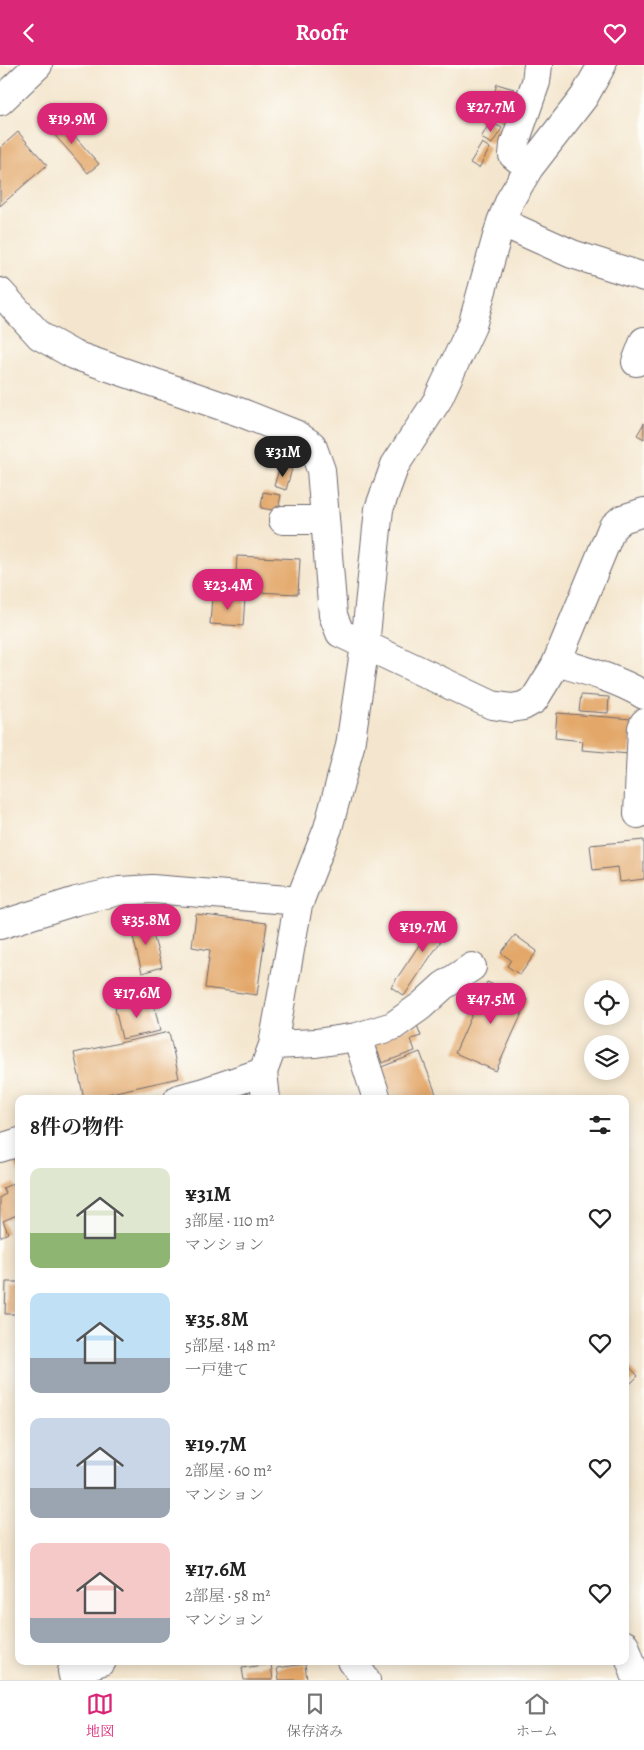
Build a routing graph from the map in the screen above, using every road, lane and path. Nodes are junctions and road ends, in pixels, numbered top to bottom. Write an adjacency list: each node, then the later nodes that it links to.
1 (38, 65): 4 (street)
2 (538, 65): 5 (street)
3 (602, 65): 5 (street)
4 (0, 101)
5 (529, 169): 6 (street)
6 (501, 222): 7 (street); 12 (street)
7 (644, 277)
8 (0, 292): 11 (street)
9 (644, 512): 13 (street)
10 (283, 520): 11 (street)
11 (325, 520): 12 (street)
12 (365, 645): 13 (street); 17 (street)
13 (557, 662): 14 (street)
14 (644, 695)
15 (644, 723): 16 (street)
16 (638, 814)
17 (300, 901): 18 (street); 21 (street)
18 (0, 925)
19 (472, 967): 20 (street)
20 (357, 1037): 21 (street); 25 (street)
21 (273, 1045): 22 (street)
22 (263, 1072): 23 (street); 24 (street)
23 (193, 1095)
24 (266, 1095)
25 (376, 1095)
26 (15, 1143): 27 (street)
27 (0, 1148)
28 (629, 1657): 33 (street)
29 (90, 1665): 31 (street)
30 (355, 1665): 32 (street)
31 (74, 1680)
32 (366, 1680)
33 (637, 1680)

